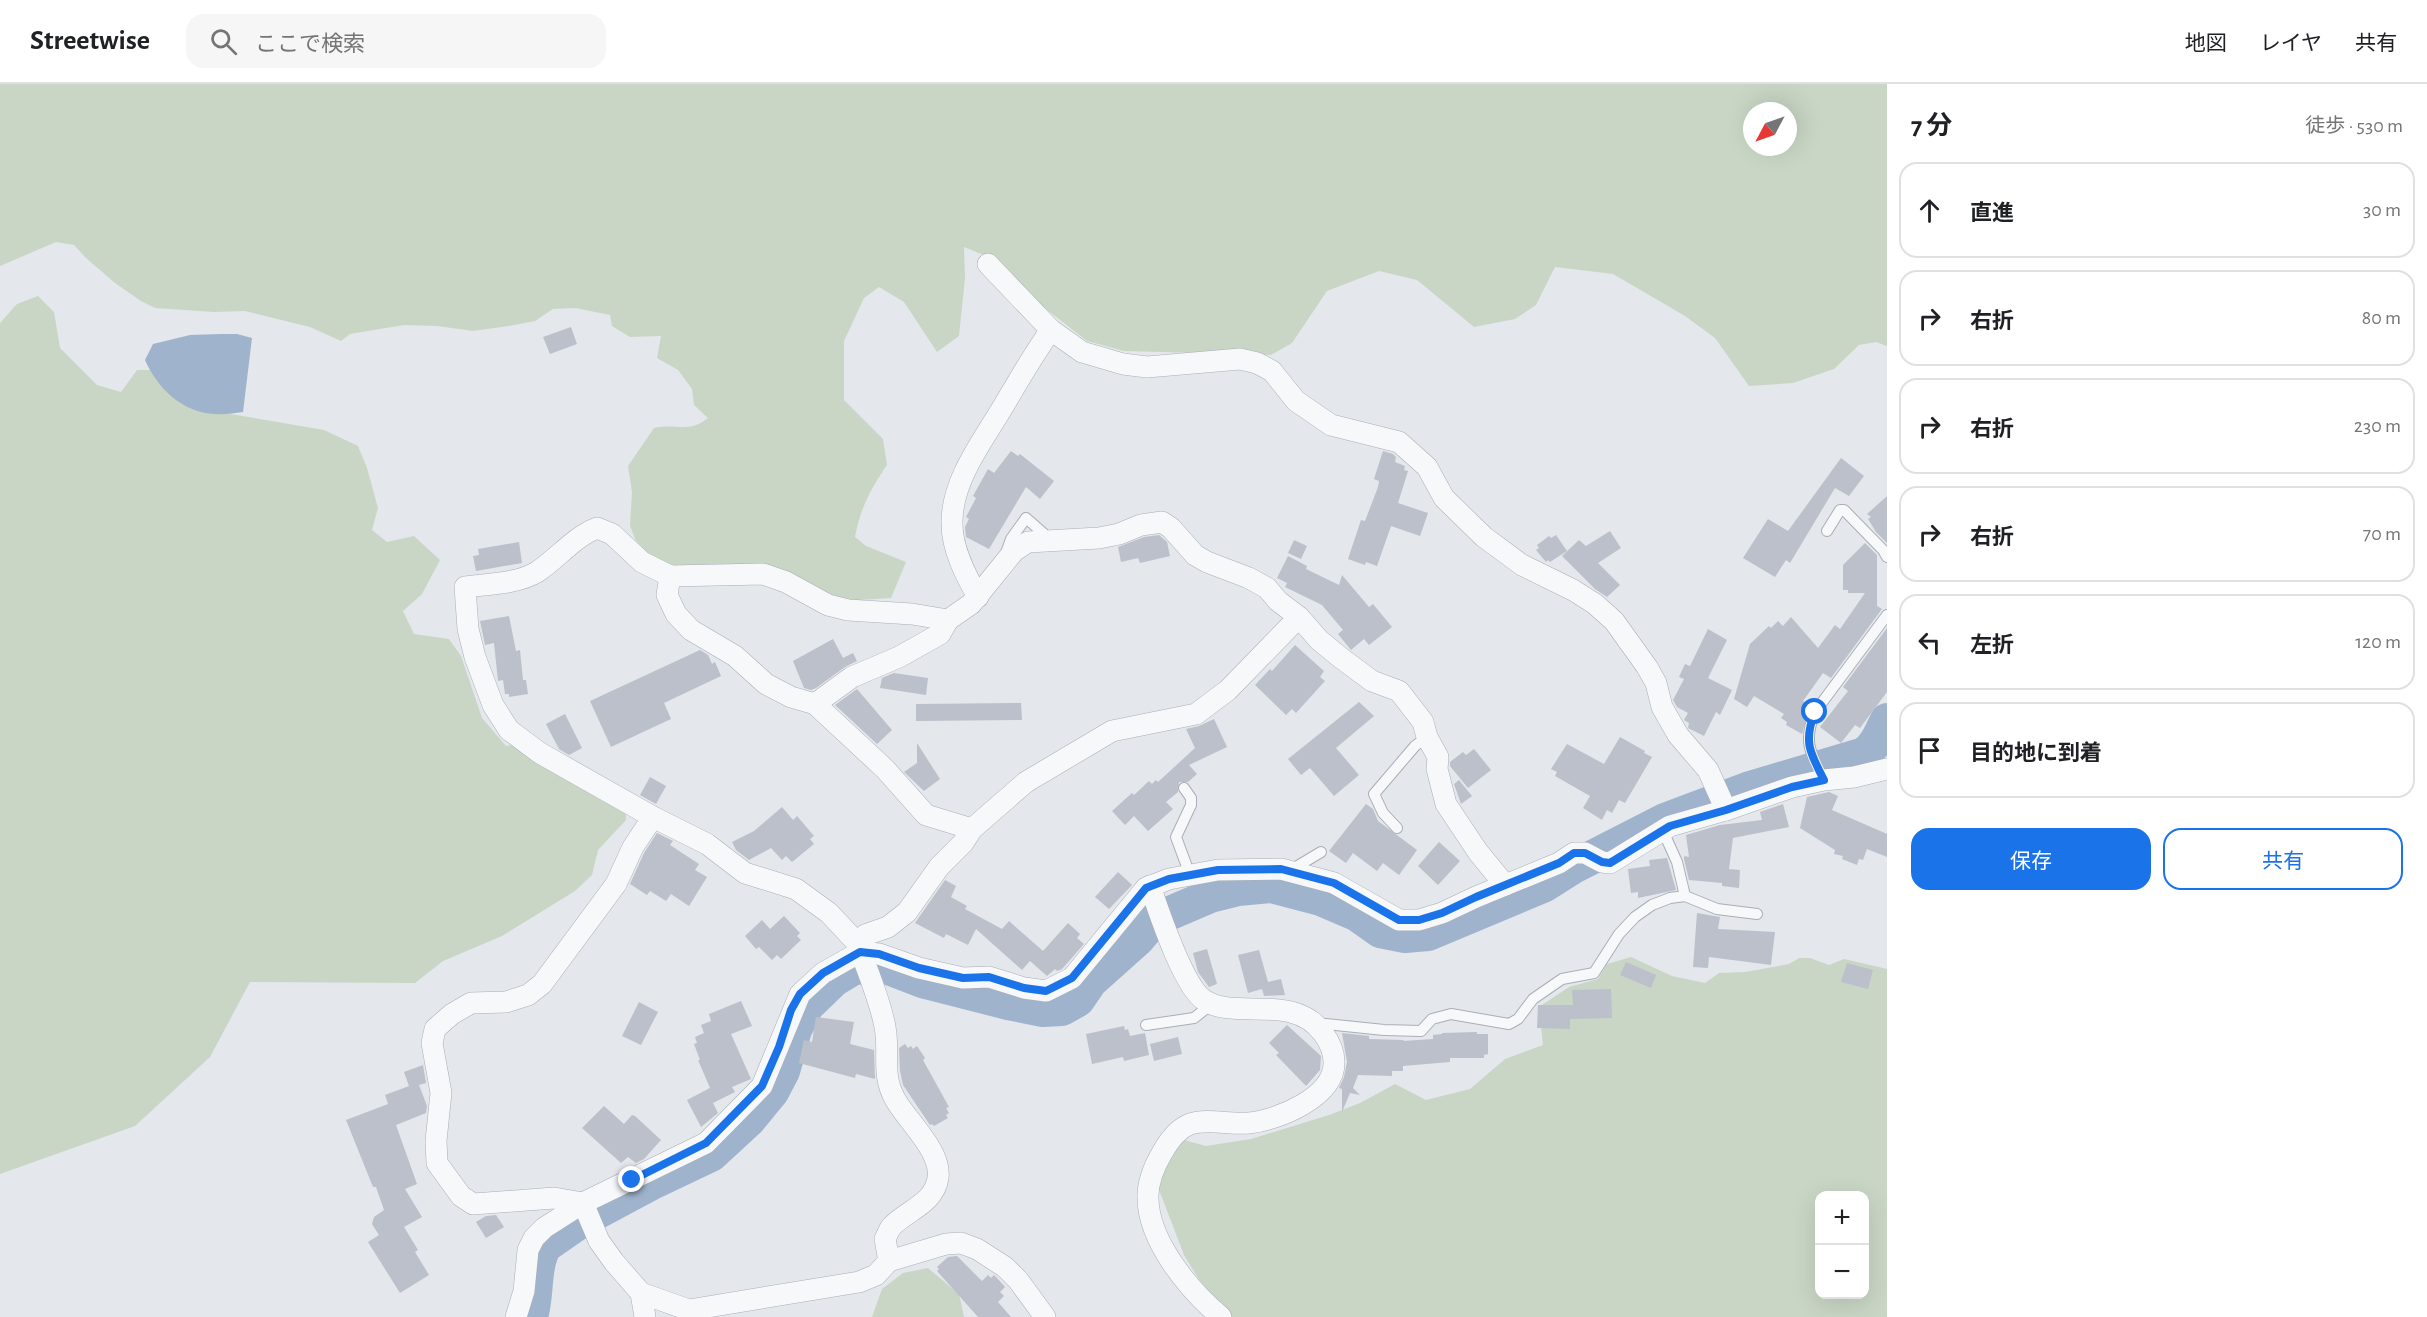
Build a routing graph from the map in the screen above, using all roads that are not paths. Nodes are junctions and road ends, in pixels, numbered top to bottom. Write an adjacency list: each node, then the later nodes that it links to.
1 (988, 264): 2 (street)
2 (1051, 330): 6 (street); 15 (street)
3 (1827, 531): 4 (lane)
4 (1887, 557)
5 (669, 576): 9 (street); 10 (street); 16 (street)
6 (978, 597): 8 (street); 9 (street)
7 (1887, 615): 13 (lane)
8 (1299, 617): 11 (street); 18 (street)
9 (948, 620): 10 (street)
10 (815, 705): 18 (street)
11 (1427, 737): 17 (lane); 23 (street)
12 (1887, 769): 13 (street)
13 (1824, 780): 15 (street)
14 (1184, 789): 22 (lane)
15 (1723, 802): 19 (street)
16 (653, 817): 27 (street); 31 (street)
17 (1397, 828)
18 (972, 829): 27 (street)
19 (1663, 831): 23 (street); 25 (lane)
20 (1321, 852): 21 (lane)
21 (1290, 871): 22 (street); 23 (street)
22 (1190, 874): 24 (street)
23 (1505, 885)
24 (1150, 886): 27 (street); 28 (street)
25 (1685, 896): 26 (lane); 30 (lane)
26 (1757, 914)
27 (863, 959): 31 (street); 32 (street)
28 (1213, 1003): 29 (lane); 30 (street)
29 (1146, 1025)
30 (1318, 1026): 37 (street)
31 (587, 1213): 33 (street); 34 (street)
32 (890, 1261): 33 (street); 36 (street)
33 (641, 1293): 35 (street)
34 (516, 1317)
35 (645, 1317)
36 (1045, 1317)
37 (1221, 1317)

